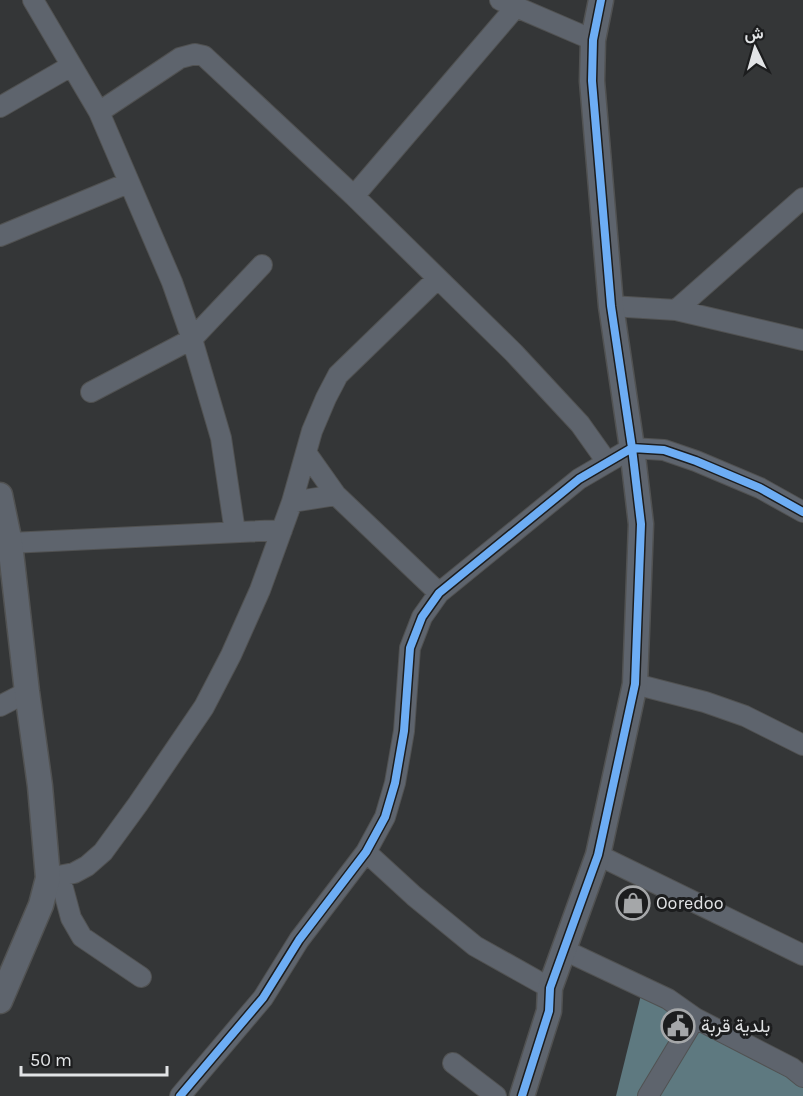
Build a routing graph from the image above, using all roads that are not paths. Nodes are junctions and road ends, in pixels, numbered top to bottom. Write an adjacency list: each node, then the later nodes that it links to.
1 (33, 0): 5 (street)
2 (601, 0): 4 (street)
3 (507, 4): 4 (street); 9 (street)
4 (593, 40): 14 (street)
5 (71, 66): 6 (street); 7 (street)
6 (0, 107)
7 (99, 112): 8 (street); 9 (street)
8 (128, 183): 11 (street); 16 (street)
9 (354, 196): 13 (street)
10 (803, 198): 15 (street)
11 (0, 236)
12 (262, 265): 16 (street)
13 (437, 279): 20 (street); 21 (street)
14 (611, 306): 15 (street); 19 (street)
15 (676, 310): 17 (street)
16 (192, 339): 18 (street); 27 (street)
17 (803, 340)
18 (91, 392)
19 (632, 448): 21 (street); 25 (street); 30 (street)
20 (307, 454): 23 (street); 24 (street)
21 (607, 462): 29 (street)
22 (0, 495): 28 (street)
23 (336, 495): 24 (street); 29 (street)
24 (292, 502): 26 (street)
25 (803, 512)
26 (282, 530): 27 (street); 36 (street)
27 (235, 532): 28 (street)
28 (10, 543): 31 (street)
29 (439, 593): 34 (street)
30 (635, 684): 33 (street); 35 (street)
31 (27, 692): 32 (street); 36 (street)
32 (0, 706)
33 (803, 745)
34 (366, 852): 40 (street); 45 (street)
35 (598, 855): 37 (street); 38 (street)
36 (54, 877): 39 (street); 41 (street)
37 (564, 950): 40 (street); 42 (street)
38 (803, 955)
39 (141, 977)
40 (550, 988): 47 (street)
41 (0, 1001)
42 (695, 1018): 44 (street); 48 (street)
43 (453, 1063): 46 (street)
44 (803, 1077)
45 (180, 1096)
46 (496, 1096)
47 (522, 1096)
48 (648, 1096)

